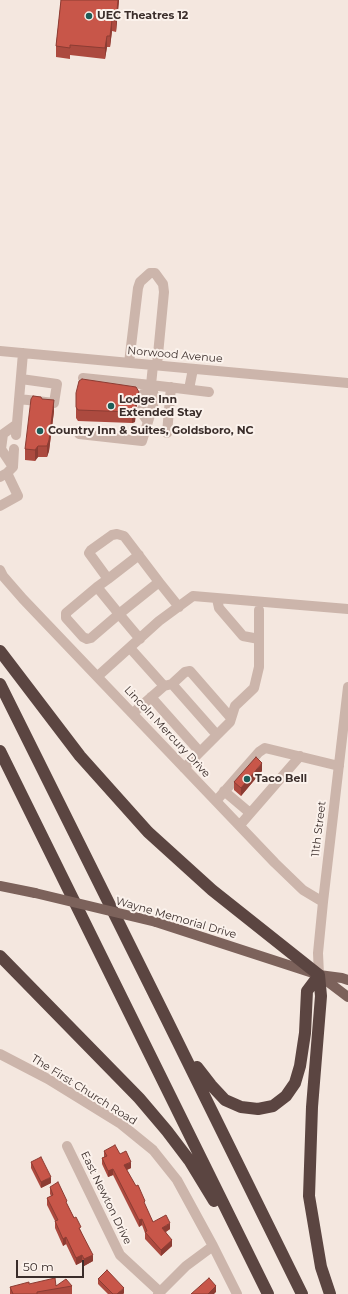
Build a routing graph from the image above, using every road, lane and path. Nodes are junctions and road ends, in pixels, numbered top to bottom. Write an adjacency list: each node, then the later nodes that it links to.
1 (0, 351): 2 (street, Norwood Avenue)
2 (23, 353): 3 (street, Norwood Avenue); 6 (street)
3 (129, 363): 4 (street, Norwood Avenue); 4 (street)
4 (155, 365): 5 (street, Norwood Avenue); 9 (street)
5 (193, 369): 8 (street, Norwood Avenue); 11 (street)
6 (21, 378): 14 (street); 14 (street)
7 (82, 378): 9 (street)
8 (348, 383)
9 (151, 385): 10 (street); 13 (street); 16 (street)
10 (171, 387): 11 (street); 18 (street)
11 (189, 389): 12 (street)
12 (209, 392)
13 (143, 398)
14 (19, 399): 17 (street)
15 (142, 409): 16 (street)
16 (148, 422): 19 (street)
17 (17, 424): 20 (street); 22 (street)
18 (167, 433)
19 (79, 434)
20 (16, 435)
21 (14, 449): 22 (street)
22 (7, 472): 23 (street)
23 (0, 506)
24 (139, 555): 26 (street); 26 (street); 27 (street)
25 (0, 570): 38 (street, Lincoln Mercury Drive)
26 (108, 579): 28 (street)
27 (159, 582): 30 (street); 33 (street)
28 (97, 587): 33 (street); 33 (street)
29 (218, 599): 30 (street); 31 (street); 35 (street)
30 (179, 607): 34 (street)
31 (348, 609)
32 (259, 610): 35 (street)
33 (119, 614): 34 (street)
34 (140, 639): 36 (street)
35 (259, 639): 44 (street)
36 (130, 648): 38 (street); 40 (street)
37 (0, 651): 58 (highway)
38 (98, 676): 43 (street, Lincoln Mercury Drive)
39 (0, 684): 61 (highway)
40 (168, 685): 42 (street); 44 (street); 45 (street)
41 (348, 693): 49 (street, 11th Street)
42 (151, 697): 43 (street); 47 (street)
43 (132, 713): 50 (street, Lincoln Mercury Drive)
44 (231, 718): 45 (street)
45 (216, 735): 47 (street)
46 (0, 751): 65 (highway)
47 (200, 752): 50 (street)
48 (300, 756): 49 (street); 51 (street); 53 (street)
49 (339, 766): 56 (street, 11th Street)
50 (184, 768): 52 (street, Lincoln Mercury Drive)
51 (224, 791): 52 (street); 53 (street)
52 (216, 801): 54 (street, Lincoln Mercury Drive)
53 (250, 813): 54 (street)
54 (240, 825): 56 (street, Lincoln Mercury Drive)
55 (0, 886): 58 (main road, Wayne Memorial Drive, bridge)
56 (323, 902): 58 (street, 11th Street)
57 (0, 956): 65 (highway)
58 (319, 975): 59 (main road, Wayne Memorial Drive); 60 (main road, Wayne Memorial Drive); 61 (highway); 70 (highway)
59 (348, 980)
60 (348, 997)
61 (165, 1016): 69 (highway)
62 (0, 1054): 64 (street, The First Church Road)
63 (67, 1146): 66 (street, East Newton Drive)
64 (213, 1246): 66 (street); 67 (street, The First Church Road)
65 (252, 1260): 68 (highway)
66 (159, 1293)
67 (237, 1294)
68 (268, 1294)
69 (302, 1294)
70 (330, 1294)

